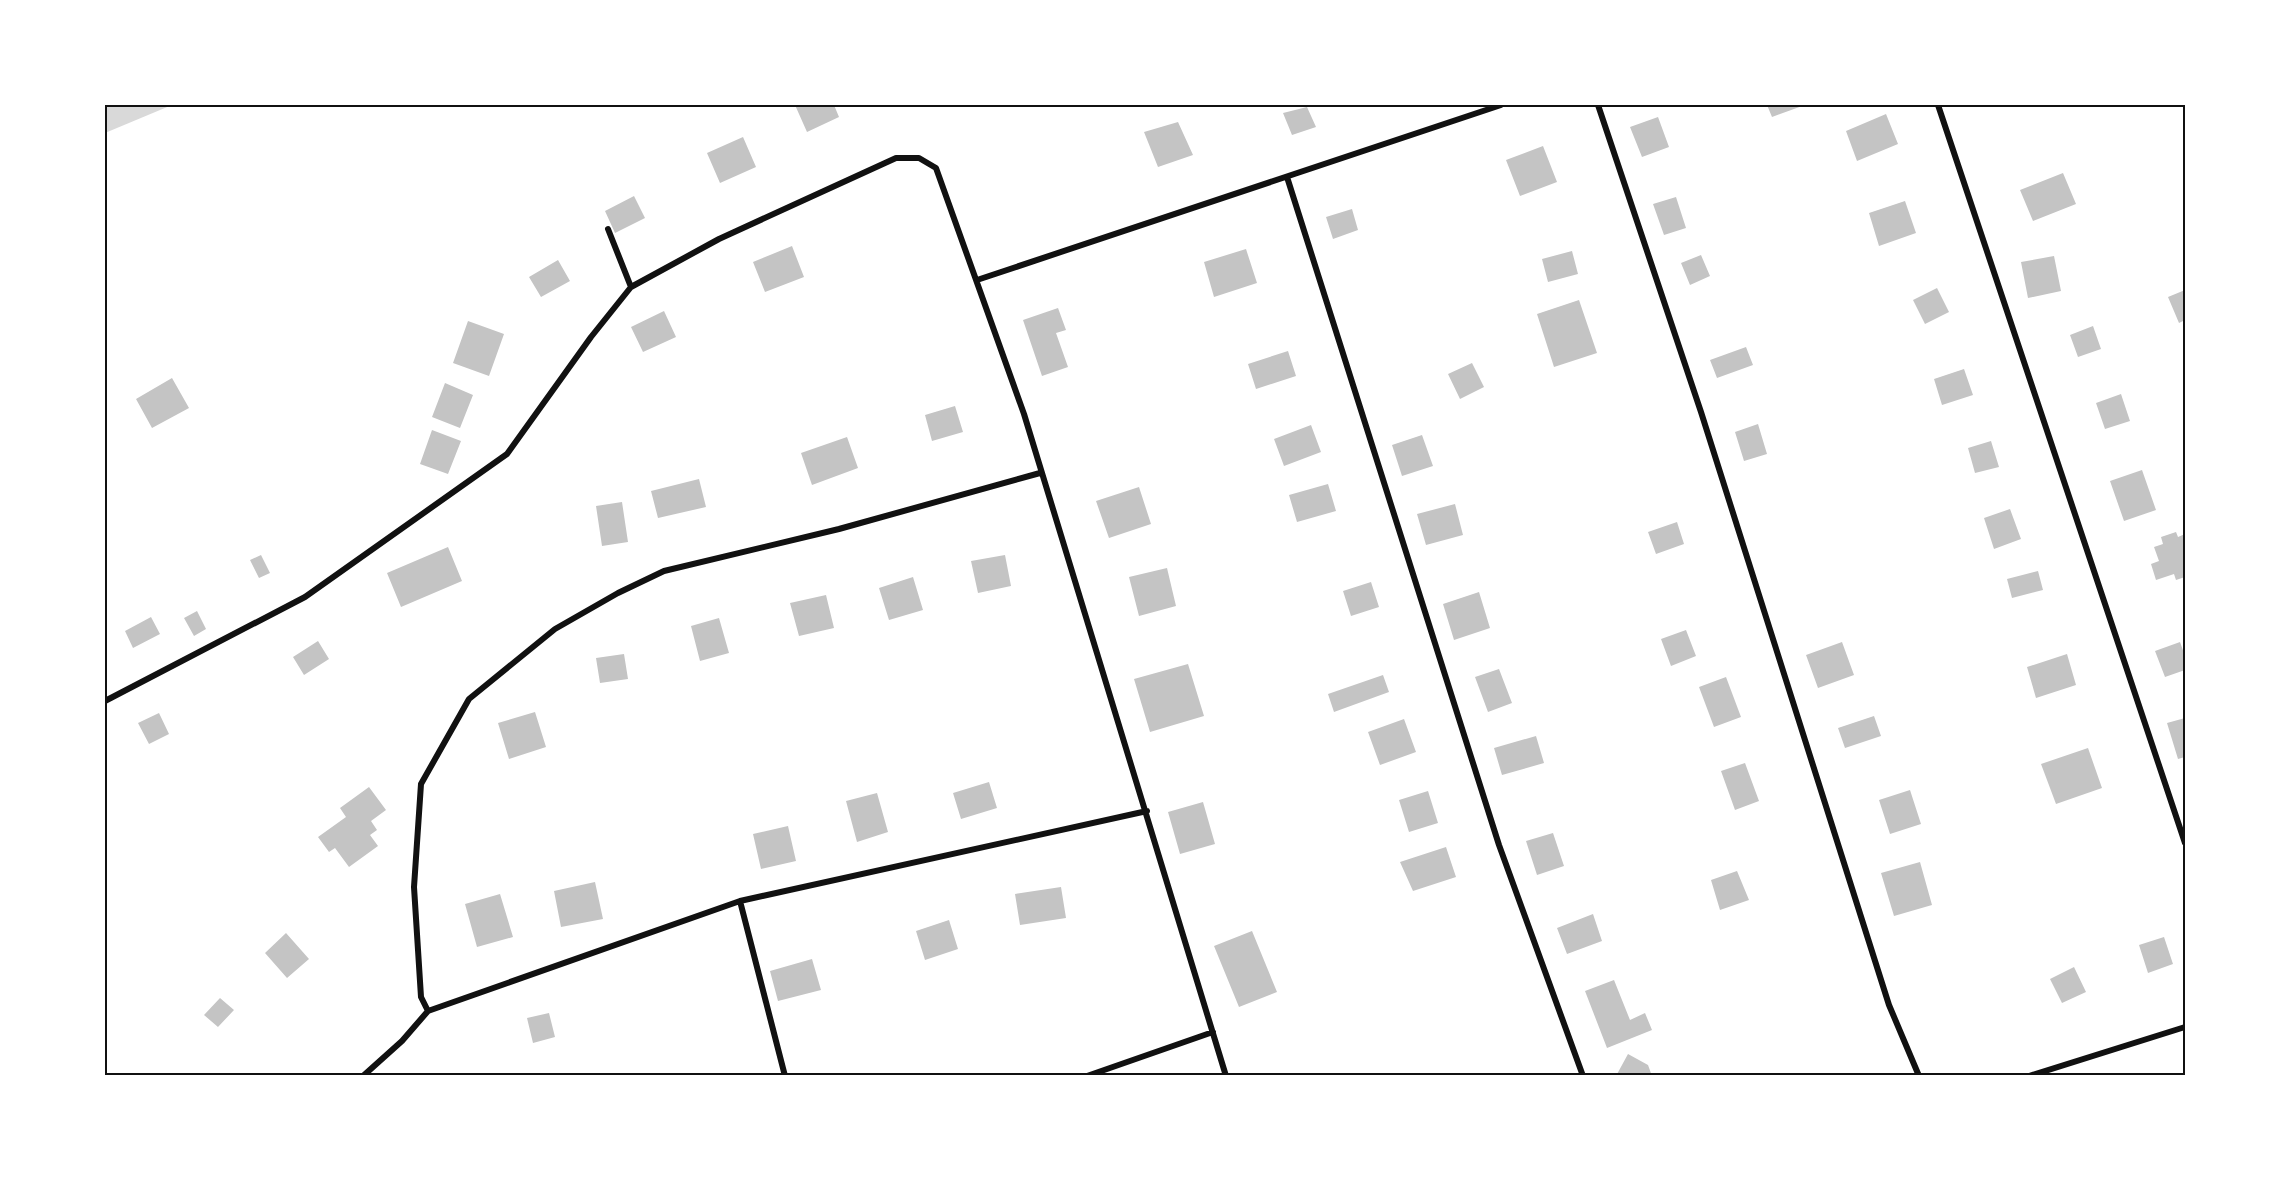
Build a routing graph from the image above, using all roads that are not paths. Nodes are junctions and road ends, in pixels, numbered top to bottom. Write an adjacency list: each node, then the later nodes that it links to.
1 (1501, 105): 4 (street)
2 (1598, 105): 21 (street)
3 (1938, 105): 11 (street)
4 (1287, 177): 6 (street); 20 (street)
5 (608, 229): 7 (street)
6 (977, 280): 7 (street); 8 (street)
7 (631, 287): 9 (street)
8 (1040, 473): 10 (street); 13 (street)
9 (105, 701)
10 (1146, 811): 12 (street); 15 (street)
11 (2185, 843)
12 (740, 901): 13 (street); 17 (street)
13 (428, 1011): 16 (street)
14 (2185, 1027): 22 (street)
15 (1213, 1032): 18 (street); 19 (street)
16 (363, 1076)
17 (785, 1076)
18 (1087, 1076)
19 (1226, 1076)
20 (1583, 1076)
21 (1919, 1076)
22 (2029, 1076)

